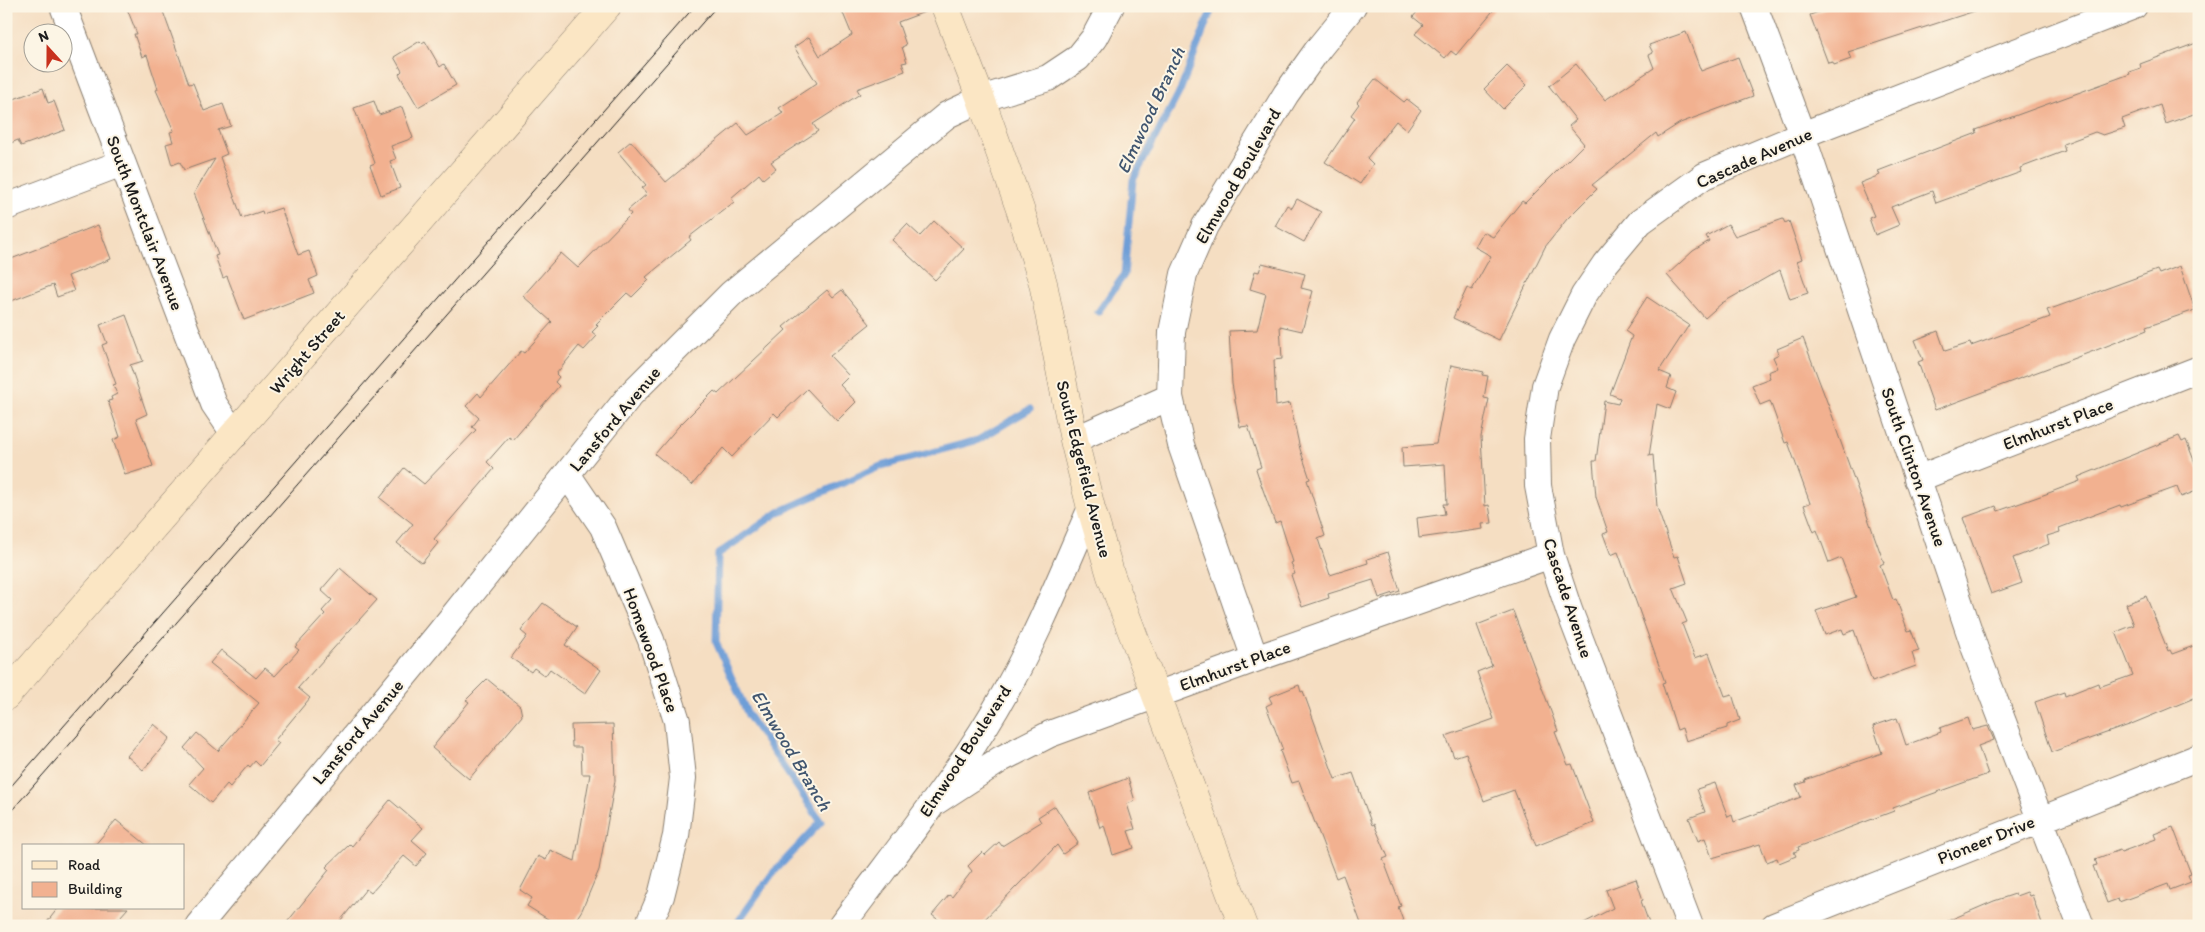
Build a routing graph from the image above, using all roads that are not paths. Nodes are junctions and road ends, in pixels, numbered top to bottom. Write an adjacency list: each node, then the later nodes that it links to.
1 (63, 6): 10 (street, South Montclair Avenue)
2 (607, 6): 14 (street, Wright Street)
3 (945, 6): 8 (street, South Edgefield Avenue)
4 (1111, 6): 8 (street, Lansford Avenue)
5 (1353, 6): 13 (street, Elmwood Boulevard)
6 (1754, 6): 9 (street, South Clinton Avenue)
7 (2134, 6): 9 (street, Cascade Avenue)
8 (981, 99): 15 (street, South Edgefield Avenue); 16 (street, Lansford Avenue)
9 (1802, 135): 17 (street, South Clinton Avenue); 19 (street, Cascade Avenue)
10 (122, 163): 11 (street); 14 (street, South Montclair Avenue)
11 (6, 207)
12 (2199, 369): 17 (street, Elmhurst Place)
13 (1170, 397): 15 (street); 20 (street, Elmwood Boulevard)
14 (235, 436): 22 (street, Wright Street)
15 (1074, 440): 18 (street, South Edgefield Avenue)
16 (567, 474): 26 (street, Lansford Avenue); 27 (street, Homewood Place)
17 (1917, 479): 25 (street, South Clinton Avenue)
18 (1091, 508): 21 (street, South Edgefield Avenue); 24 (street, Elmwood Boulevard)
19 (1551, 555): 20 (street, Elmhurst Place); 30 (street, Cascade Avenue)
20 (1255, 659): 21 (street, Elmhurst Place)
21 (1157, 695): 24 (street, Elmhurst Place); 29 (street, South Edgefield Avenue)
22 (6, 696)
23 (2199, 757): 25 (street, Pioneer Drive)
24 (932, 804): 28 (street, Elmwood Boulevard)
25 (2039, 819): 31 (street, Pioneer Drive); 32 (street, South Clinton Avenue)
26 (198, 926)
27 (648, 926)
28 (840, 926)
29 (1243, 926)
30 (1690, 926)
31 (1774, 926)
32 (2081, 926)

